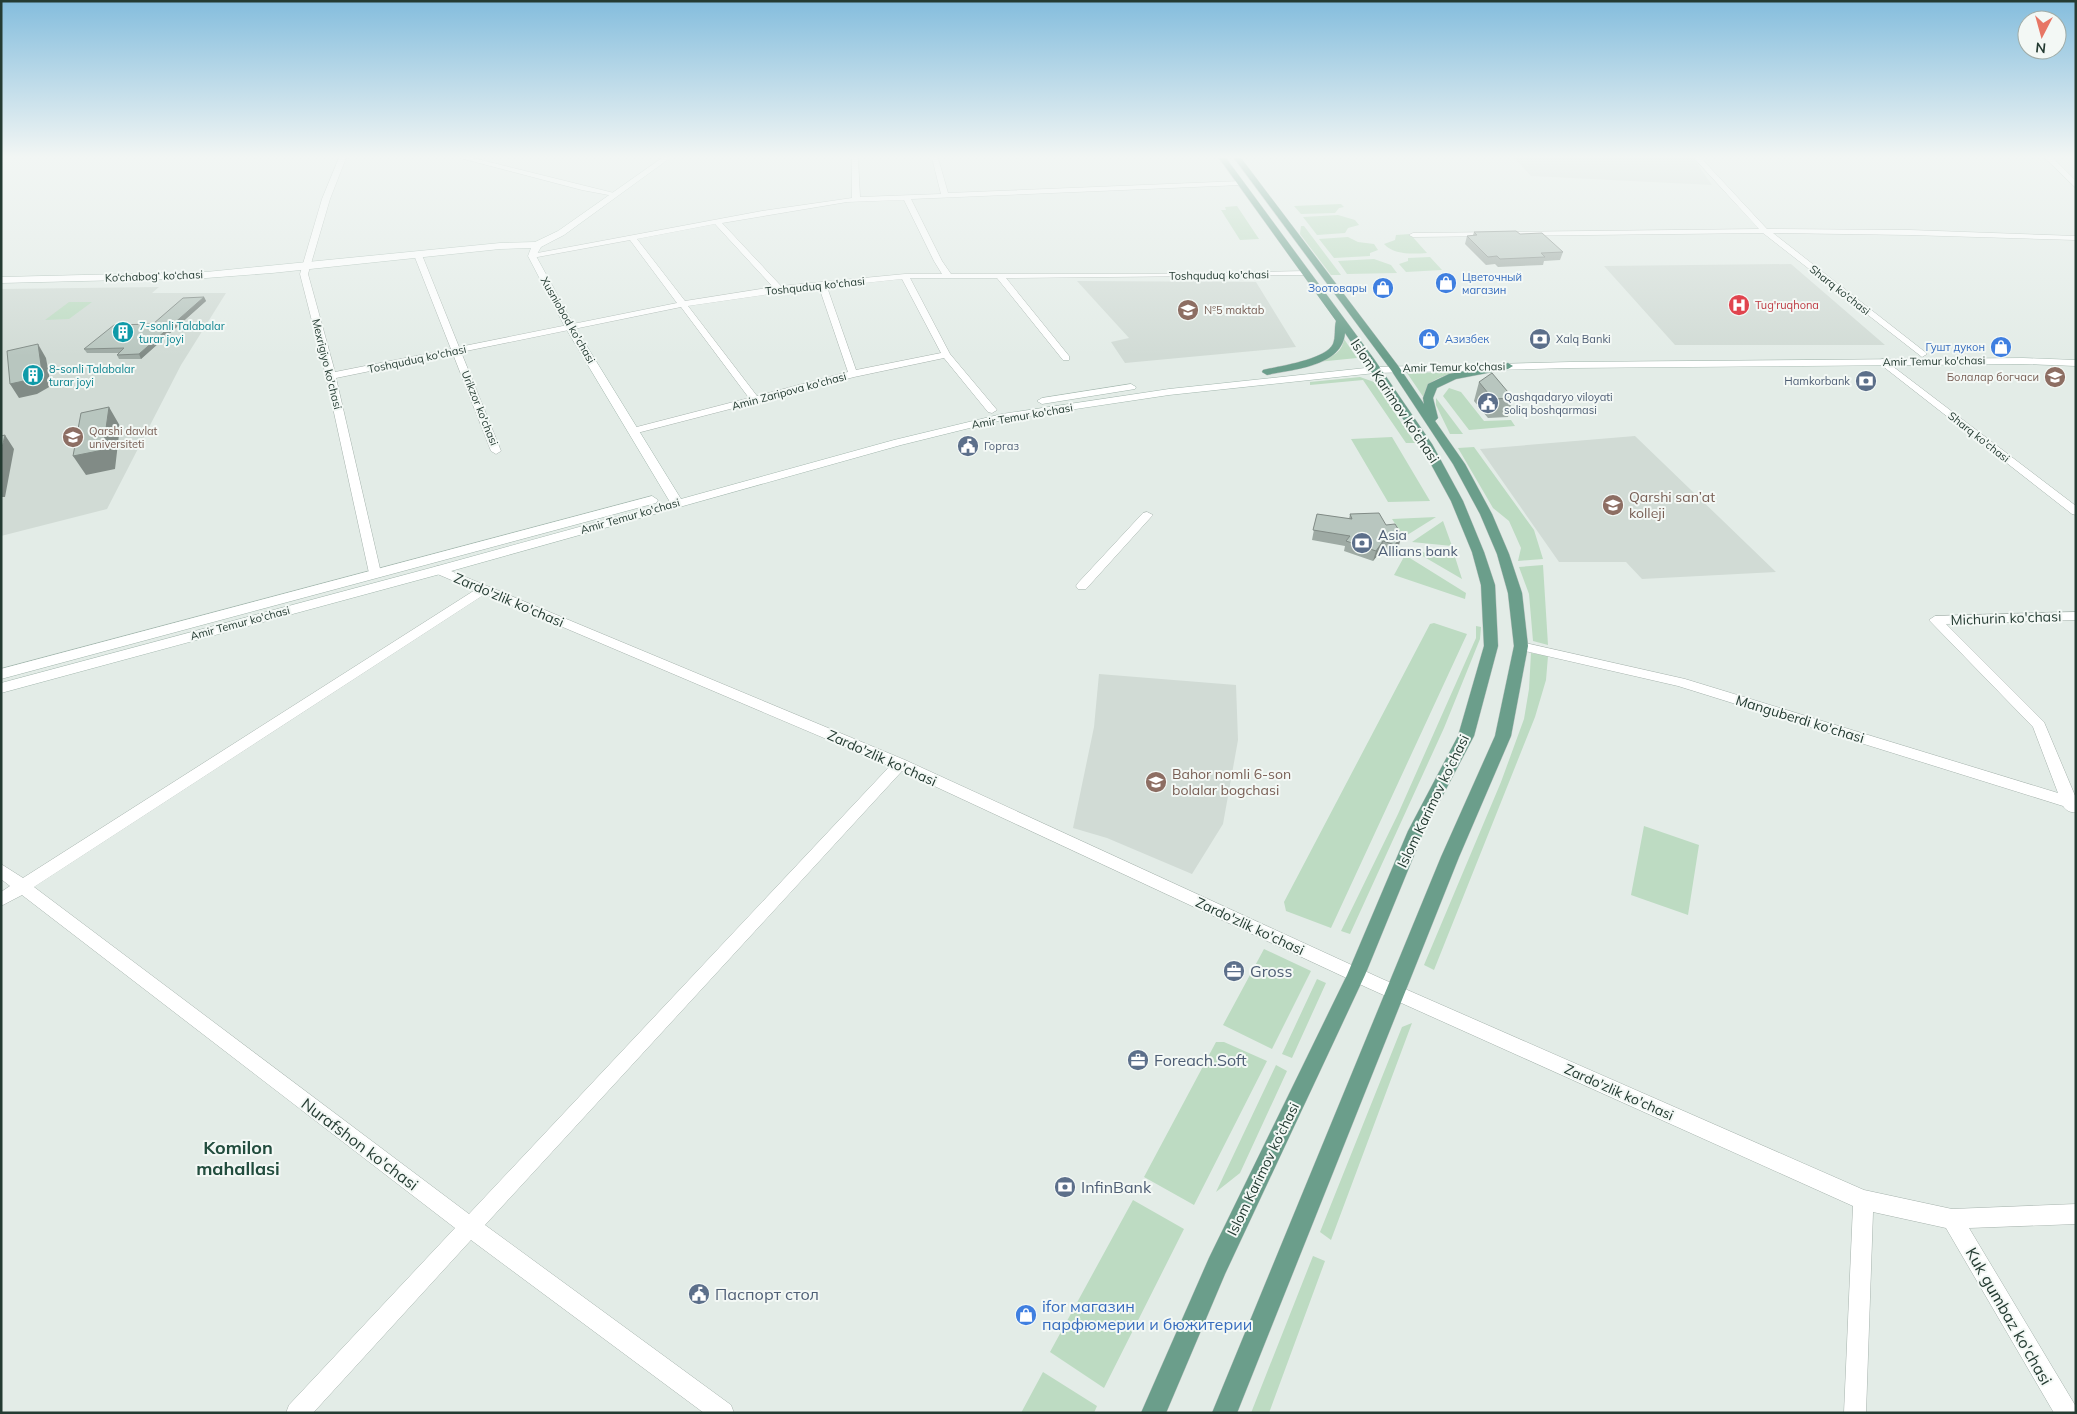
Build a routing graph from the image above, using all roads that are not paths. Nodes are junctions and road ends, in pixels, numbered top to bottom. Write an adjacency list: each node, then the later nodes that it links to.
1 (319, 224): 16 (street, Mexrigiyo ko'chasi)
2 (573, 224): 13 (main road)
3 (707, 224): 11 (street)
4 (719, 224): 24 (street)
5 (919, 224): 20 (street)
6 (1271, 224): 17 (main road, Islom Karimov ko‘chasi)
7 (1283, 224): 35 (main road, Islom Karimov ko‘chasi)
8 (1759, 224): 9 (street, Sharq ko‘chasi)
9 (1766, 232): 10 (street); 12 (street); 29 (street, Sharq ko‘chasi)
10 (1413, 235)
11 (633, 238): 15 (street); 25 (street)
12 (2076, 238)
13 (537, 244): 14 (main road, Ko‘chabog‘ ko‘chasi); 15 (main road)
14 (418, 255): 16 (main road, Ko‘chabog‘ ko‘chasi); 28 (street, Urikzor ko'chasi)
15 (532, 256): 27 (main road, Xusniobod ko'chasi)
16 (306, 266): 18 (main road, Ko‘chabog‘ ko‘chasi); 22 (main road, Ko‘chabog‘ ko‘chasi); 39 (street, Mexrigiyo ko'chasi)
17 (1307, 273): 21 (street, Toshquduq ko'chasi); 26 (main road, Islom Karimov ko‘chasi)
18 (1, 275)
19 (905, 276): 20 (street, Toshquduq ko'chasi); 23 (street, Toshquduq ko'chasi); 30 (street)
20 (949, 277): 21 (street, Toshquduq ko'chasi)
21 (1001, 277): 32 (street)
22 (1, 280)
23 (822, 285): 24 (street, Toshquduq ko'chasi); 38 (street)
24 (779, 289): 25 (street, Toshquduq ko'chasi)
25 (683, 304): 27 (street, Toshquduq ko'chasi); 40 (street)
26 (1340, 322): 35 (main road, Islom Karimov ko‘chasi); 37 (main road)
27 (570, 327): 28 (street, Toshquduq ko'chasi); 43 (main road, Xusniobod ko'chasi)
28 (457, 350): 39 (street, Toshquduq ko'chasi); 44 (street, Urikzor ko'chasi)
29 (1922, 354): 31 (main road, Amir Temur ko'chasi); 35 (main road, Amir Temur ko'chasi)
30 (946, 356): 38 (street, Amin Zaripova ko'chasi); 41 (street)
31 (2076, 356)
32 (1066, 358)
33 (1883, 362): 34 (main road, Amir Temur ko'chasi); 36 (main road, Amir Temur ko'chasi); 46 (street, Sharq ko'chasi)
34 (2076, 363)
35 (1382, 365): 36 (main road, Amir Temur ko'chasi); 37 (main road, Amir Temur ko'chasi); 42 (main road, Islom Karimov ko‘chasi); 45 (main road, Amir Temur ko'chasi); 61 (main road, Islom Karimov ko‘chasi)
36 (1508, 366): 42 (main road)
37 (1267, 372): 41 (main road, Amir Temur ko'chasi)
38 (853, 374): 40 (street, Amin Zaripova ko'chasi)
39 (331, 376): 49 (street, Mexrigiyo ko'chasi)
40 (755, 400): 43 (street, Amin Zaripova ko'chasi)
41 (992, 410): 45 (main road, Amir Temur ko'chasi)
42 (1435, 427): 53 (main road, Islom Karimov ko‘chasi)
43 (633, 431): 45 (main road, Xusniobod ko'chasi)
44 (496, 451)
45 (674, 499): 48 (main road, Amir Temur ko'chasi); 49 (main road, Amir Temur ko'chasi)
46 (2076, 512)
47 (1147, 515): 50 (street)
48 (439, 570): 51 (street, Zardo'zlik ko'chasi); 55 (main road, Amir Temur ko'chasi)
49 (375, 573): 54 (main road, Amir Temur ko'chasi)
50 (1082, 586)
51 (483, 590): 56 (street, Zardo'zlik ko'chasi); 59 (street)
52 (2076, 616): 57 (street, Michurin ko'chasi)
53 (1521, 646): 57 (street, Manguberdi ko'chasi); 62 (main road, Islom Karimov ko‘chasi)
54 (1, 674)
55 (1, 688)
56 (900, 764): 61 (street, Zardo'zlik ko'chasi); 66 (street)
57 (2074, 806)
58 (1, 870): 59 (street, Nurafshon ko'chasi)
59 (23, 886): 60 (street); 66 (street, Nurafshon ko'chasi)
60 (1, 900)
61 (1356, 975): 62 (street, Zardo'zlik ko'chasi); 69 (main road, Islom Karimov ko‘chasi)
62 (1396, 993): 63 (street, Zardo'zlik ko'chasi); 70 (main road, Islom Karimov ko‘chasi)
63 (1863, 1200): 65 (street, Zardo'zlik ko'chasi); 71 (street)
64 (2076, 1214): 65 (street, Zardo'zlik ko'chasi)
65 (1952, 1219): 72 (street, Kuk gumbaz ko'chasi)
66 (471, 1228): 67 (street); 68 (street, Nurafshon ko'chasi)
67 (297, 1413)
68 (724, 1413)
69 (1153, 1413)
70 (1224, 1413)
71 (1855, 1413)
72 (2067, 1413)

